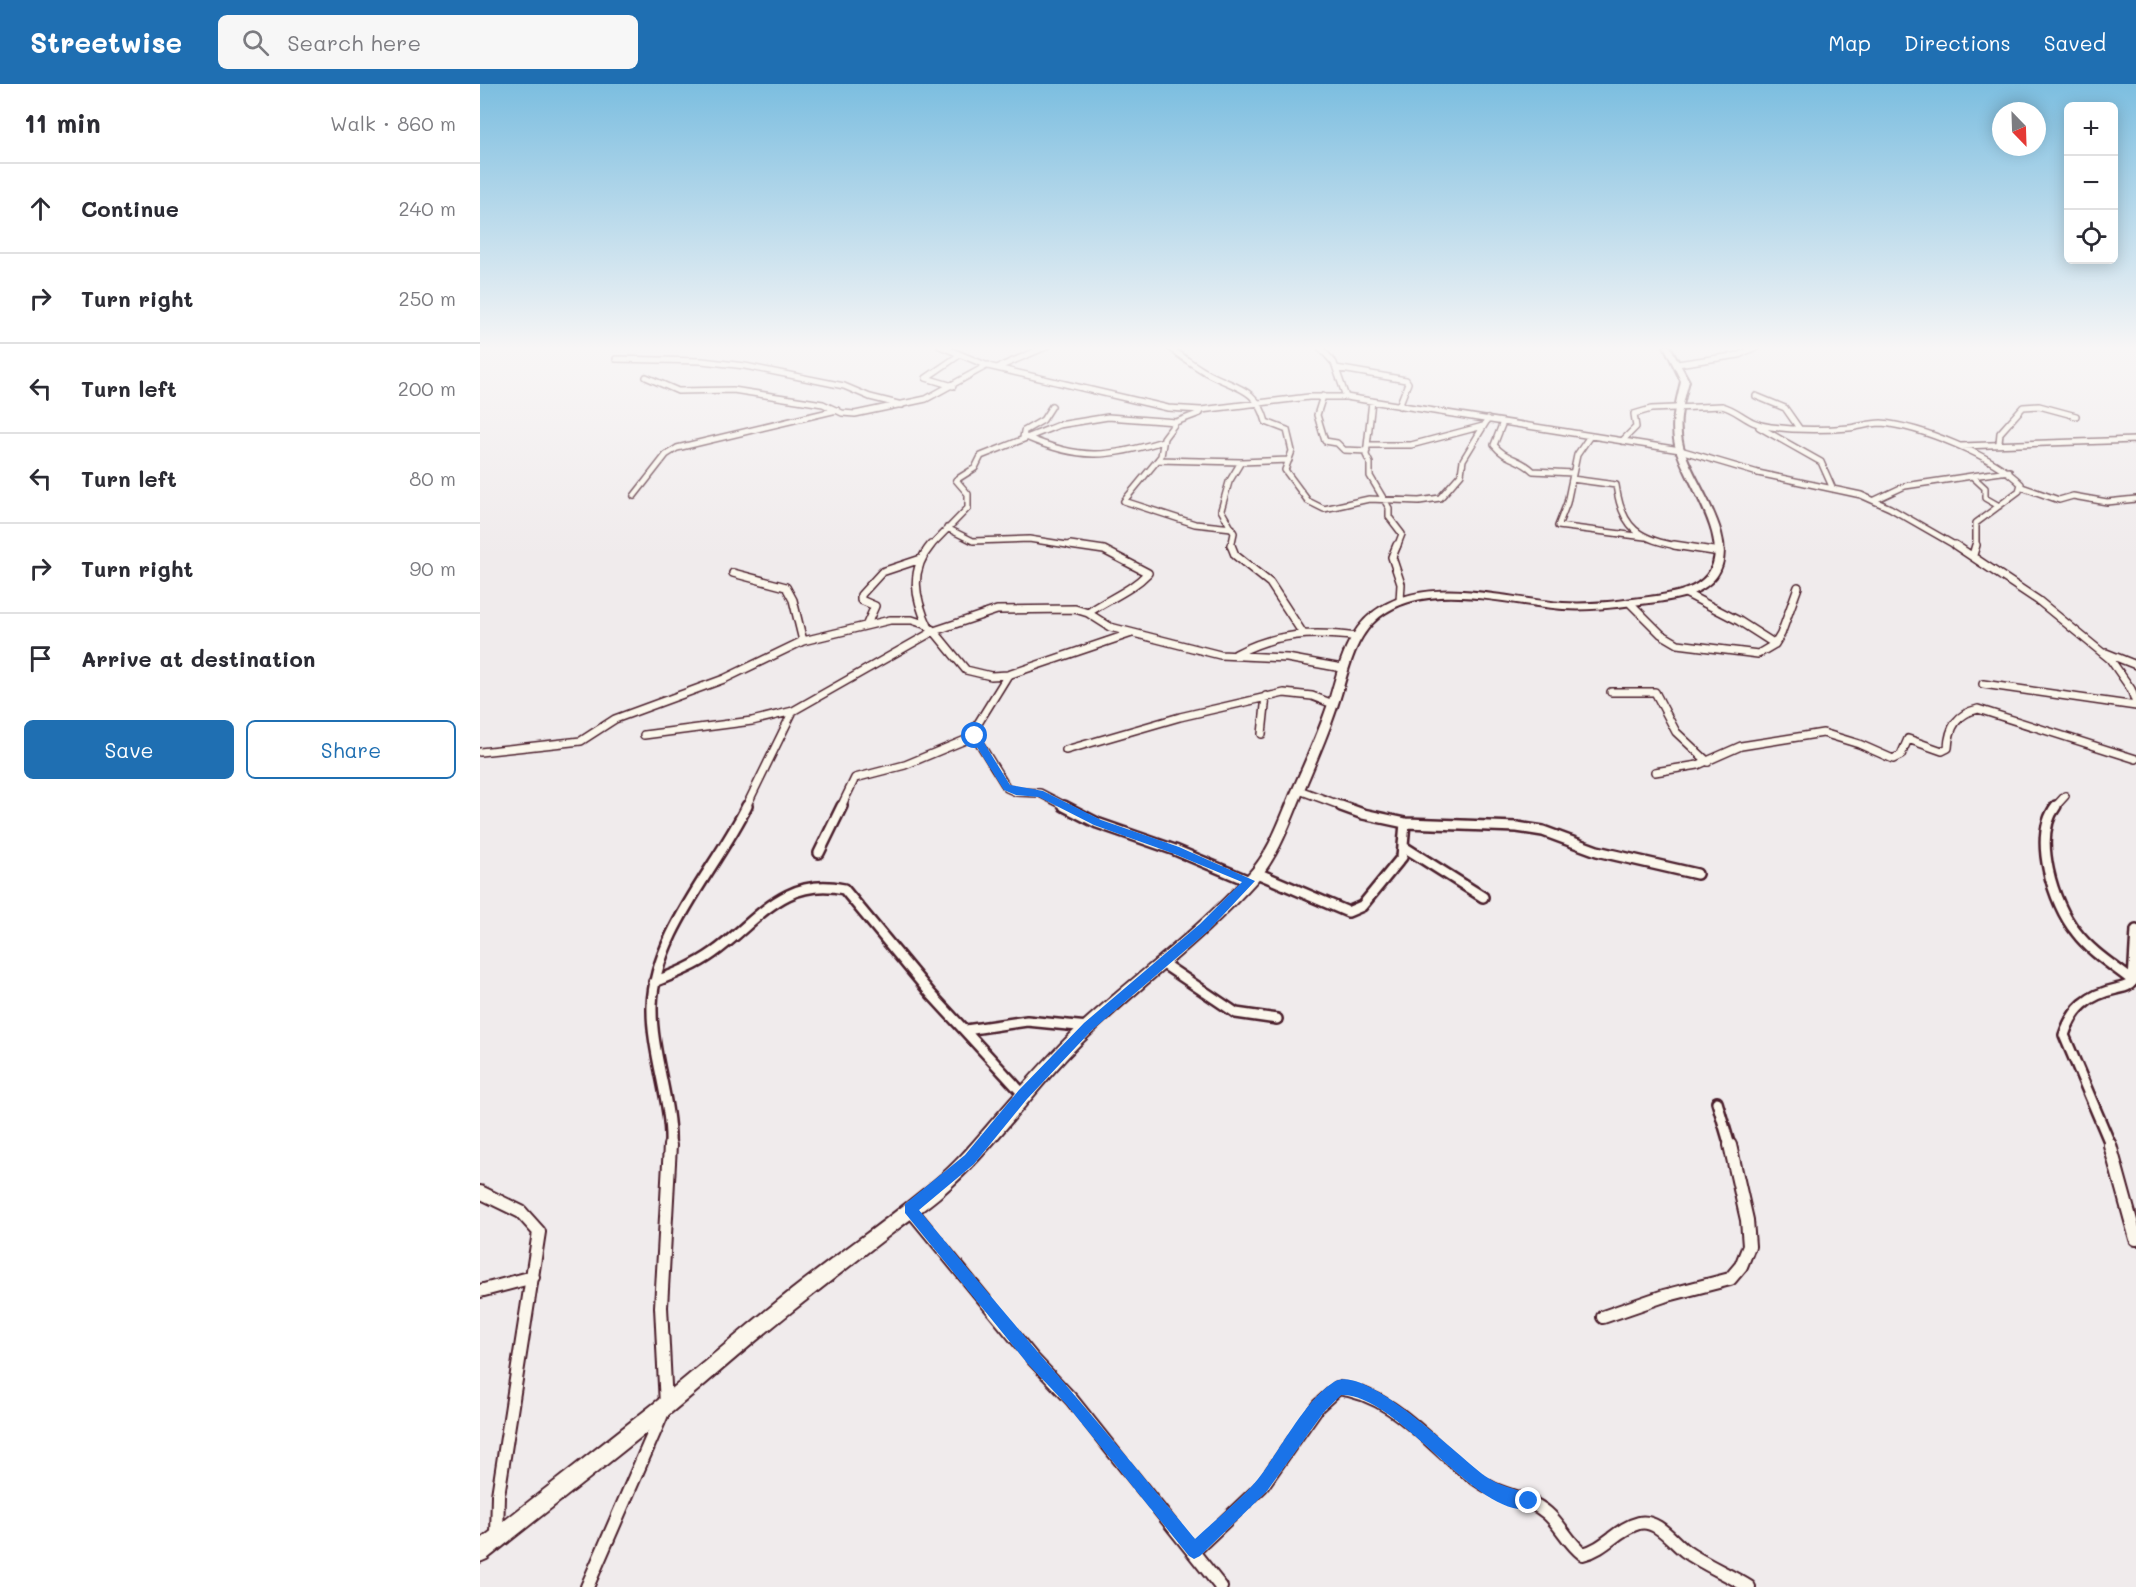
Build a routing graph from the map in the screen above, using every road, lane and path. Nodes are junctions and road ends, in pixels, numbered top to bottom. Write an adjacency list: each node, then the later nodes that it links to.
1 (811, 416): 36 (street)
2 (1045, 416): 20 (street)
3 (1192, 416): 14 (street)
4 (1265, 416): 29 (street)
5 (1317, 416): 26 (street)
6 (1371, 416): 26 (street)
7 (1468, 416): 13 (street)
8 (1634, 416): 23 (street)
9 (1676, 416): 27 (main road)
10 (1741, 416): 16 (street)
11 (1791, 416): 18 (street)
12 (2015, 416): 24 (street)
13 (1488, 419): 15 (street); 17 (street)
14 (1176, 422): 20 (street); 22 (street)
15 (1503, 422): 19 (street); 32 (street)
16 (1755, 425): 18 (street); 35 (street)
17 (1483, 426): 26 (street); 37 (street)
18 (1799, 428): 25 (street)
19 (1590, 436): 23 (street); 32 (street)
20 (1024, 437): 22 (street); 41 (street)
21 (2136, 440): 24 (street)
22 (1163, 441): 28 (street)
23 (1622, 441): 27 (street)
24 (1999, 443): 25 (street)
25 (1955, 447): 31 (street)
26 (1368, 448): 37 (street)
27 (1680, 450): 35 (street); 44 (main road)
28 (1158, 460): 30 (street); 42 (street)
29 (1289, 460): 30 (street); 37 (street)
30 (1241, 462): 42 (street)
31 (2009, 471): 33 (street); 34 (street)
32 (1573, 476): 43 (street); 43 (street)
33 (1972, 476): 38 (street); 40 (street)
34 (2022, 487): 39 (street); 40 (street)
35 (1833, 489): 38 (street)
36 (634, 496)
37 (1383, 498): 50 (street)
38 (1875, 500): 45 (street)
39 (2136, 500)
40 (1999, 506): 45 (street)
41 (947, 528): 46 (street); 52 (street)
42 (1232, 528): 56 (street)
43 (1645, 537): 44 (street)
44 (1720, 552): 49 (main road)
45 (1972, 555): 60 (street)
46 (921, 559): 53 (street); 54 (street)
47 (733, 573): 58 (street)
48 (1798, 587): 59 (street)
49 (1685, 593): 51 (main road); 59 (street)
50 (1400, 601): 51 (main road); 57 (main road)
51 (1631, 604): 59 (street)
52 (1088, 613): 54 (street); 55 (street)
53 (867, 624): 54 (street); 58 (street)
54 (931, 628): 64 (street); 70 (street)
55 (1132, 632): 61 (street); 64 (street)
56 (1302, 632): 57 (street); 61 (street)
57 (1357, 637): 63 (main road)
58 (802, 641): 75 (street)
59 (1775, 644)
60 (2102, 651): 62 (street); 69 (street)
61 (1235, 655): 63 (street)
62 (2136, 665)
63 (1342, 668): 68 (main road)
64 (1008, 675): 73 (street)
65 (1983, 684): 69 (street)
66 (1611, 692): 77 (street)
67 (1266, 696): 68 (street); 71 (street); 74 (street)
68 (1333, 704): 79 (main road)
69 (2136, 704)
70 (793, 711): 72 (street); 90 (street)
71 (1262, 734)
72 (644, 735)
73 (975, 736): 83 (street); 85 (street)
74 (1066, 750)
75 (480, 752)
76 (2136, 759): 77 (street)
77 (1708, 762): 78 (street)
78 (1656, 772)
79 (1299, 790): 81 (street); 85 (main road)
80 (2065, 796): 89 (street)
81 (1405, 822): 82 (street); 84 (street)
82 (1404, 847): 85 (street); 86 (street)
83 (819, 853)
84 (1696, 874)
85 (1253, 877): 88 (main road)
86 (1483, 897)
87 (2136, 930): 89 (street)
88 (1162, 963): 91 (street); 92 (main road)
89 (2133, 981): 98 (street)
90 (654, 982): 93 (street); 102 (street)
91 (1277, 1019)
92 (1088, 1027): 93 (street); 94 (main road)
93 (966, 1030): 94 (street)
94 (1023, 1095): 97 (main road)
95 (1716, 1102): 101 (street)
96 (480, 1192): 99 (street)
97 (910, 1209): 102 (main road); 104 (street)
98 (2136, 1239)
99 (532, 1277): 100 (street); 103 (street)
100 (480, 1291)
101 (1603, 1317)
102 (666, 1405): 103 (main road); 106 (street)
103 (497, 1539): 105 (main road)
104 (1194, 1551): 107 (street); 108 (street)
105 (480, 1552)
106 (587, 1587)
107 (1221, 1587)
108 (1749, 1587)

